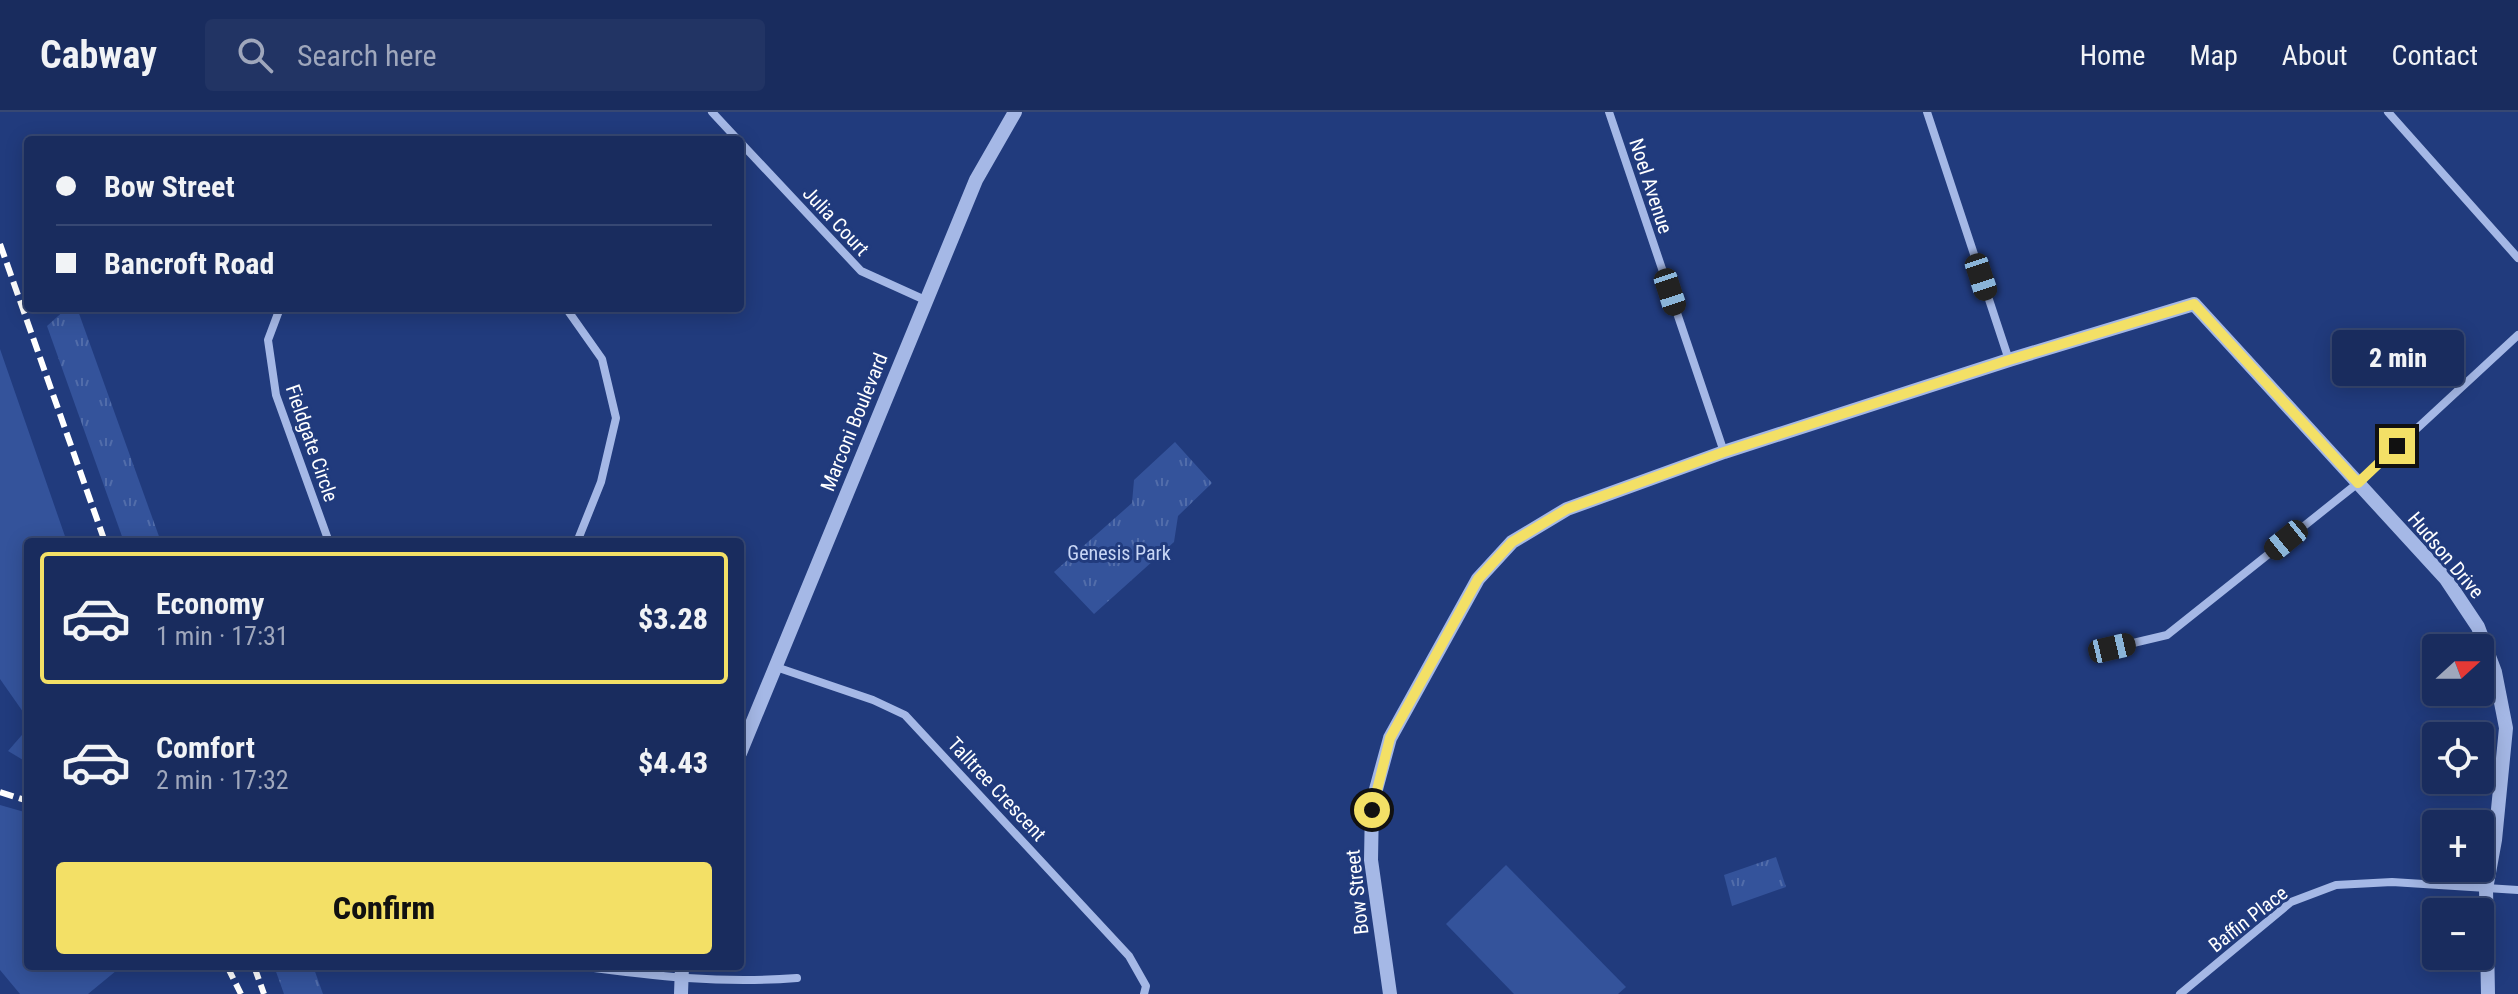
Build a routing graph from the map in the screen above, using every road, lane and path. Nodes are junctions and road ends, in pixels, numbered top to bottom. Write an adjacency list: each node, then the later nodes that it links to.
1 (712, 112): 6 (street, Julia Court)
2 (1015, 112): 9 (street, Marconi Boulevard)
3 (1609, 112): 14 (street, Noel Avenue)
4 (1927, 112): 13 (street)
5 (2388, 112): 8 (street)
6 (734, 136)
7 (744, 146): 9 (street, Julia Court)
8 (2518, 258)
9 (925, 300): 19 (street, Marconi Boulevard)
10 (278, 312): 16 (street, Fieldgate Circle)
11 (569, 312): 17 (street)
12 (2518, 335): 15 (street)
13 (2009, 360): 14 (street, Bow Street); 15 (street, Bow Street)
14 (1724, 452): 27 (street, Bow Street)
15 (2358, 483): 18 (street); 21 (street, Hudson Drive)
16 (328, 538)
17 (579, 538)
18 (2112, 648)
19 (776, 667): 20 (street, Marconi Boulevard); 26 (street, Talltree Crescent)
20 (744, 743)
21 (2486, 889): 22 (street, Baffin Place); 28 (street, Baffin Place); 29 (street, Hudson Drive)
22 (2518, 890)
23 (608, 970): 25 (street)
24 (797, 978): 25 (street)
25 (681, 980)
26 (1144, 994)
27 (1390, 994)
28 (2180, 994)
29 (2488, 994)

